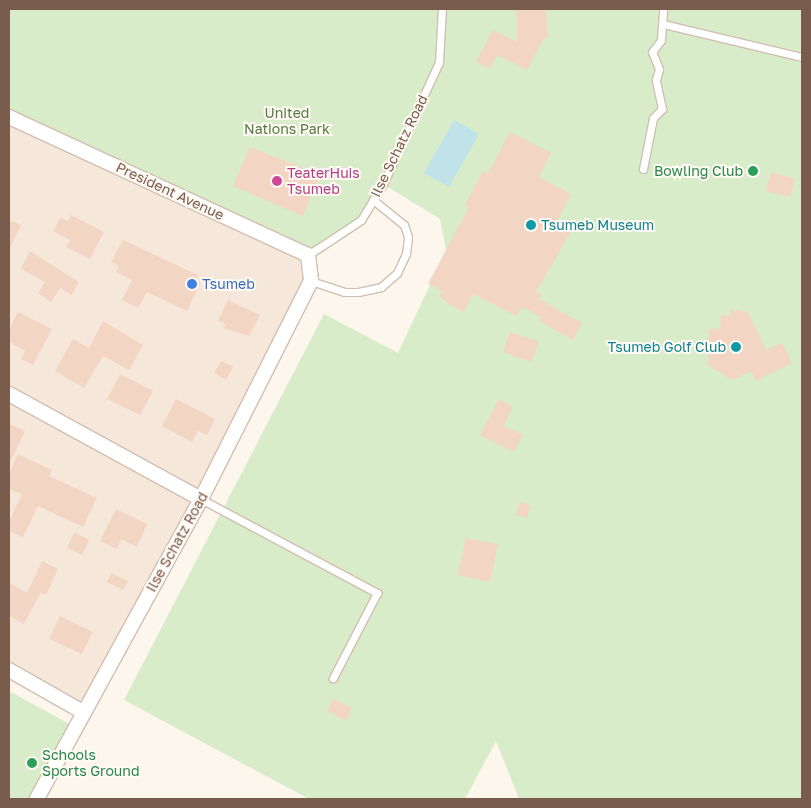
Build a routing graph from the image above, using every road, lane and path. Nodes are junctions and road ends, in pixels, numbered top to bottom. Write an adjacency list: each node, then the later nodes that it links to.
1 (442, 9): 7 (lane, Ilse Schatz Road)
2 (664, 9): 3 (lane)
3 (663, 24): 4 (lane); 6 (lane)
4 (802, 57)
5 (9, 117): 8 (street, President Avenue)
6 (643, 169)
7 (373, 200): 8 (lane, Ilse Schatz Road); 9 (lane)
8 (308, 255): 9 (street)
9 (311, 281): 11 (street, Ilse Schatz Road)
10 (9, 394): 11 (street)
11 (201, 499): 13 (lane); 14 (street, Ilse Schatz Road)
12 (9, 670): 14 (street)
13 (333, 678)
14 (83, 712): 15 (street, Ilse Schatz Road)
15 (37, 799)

